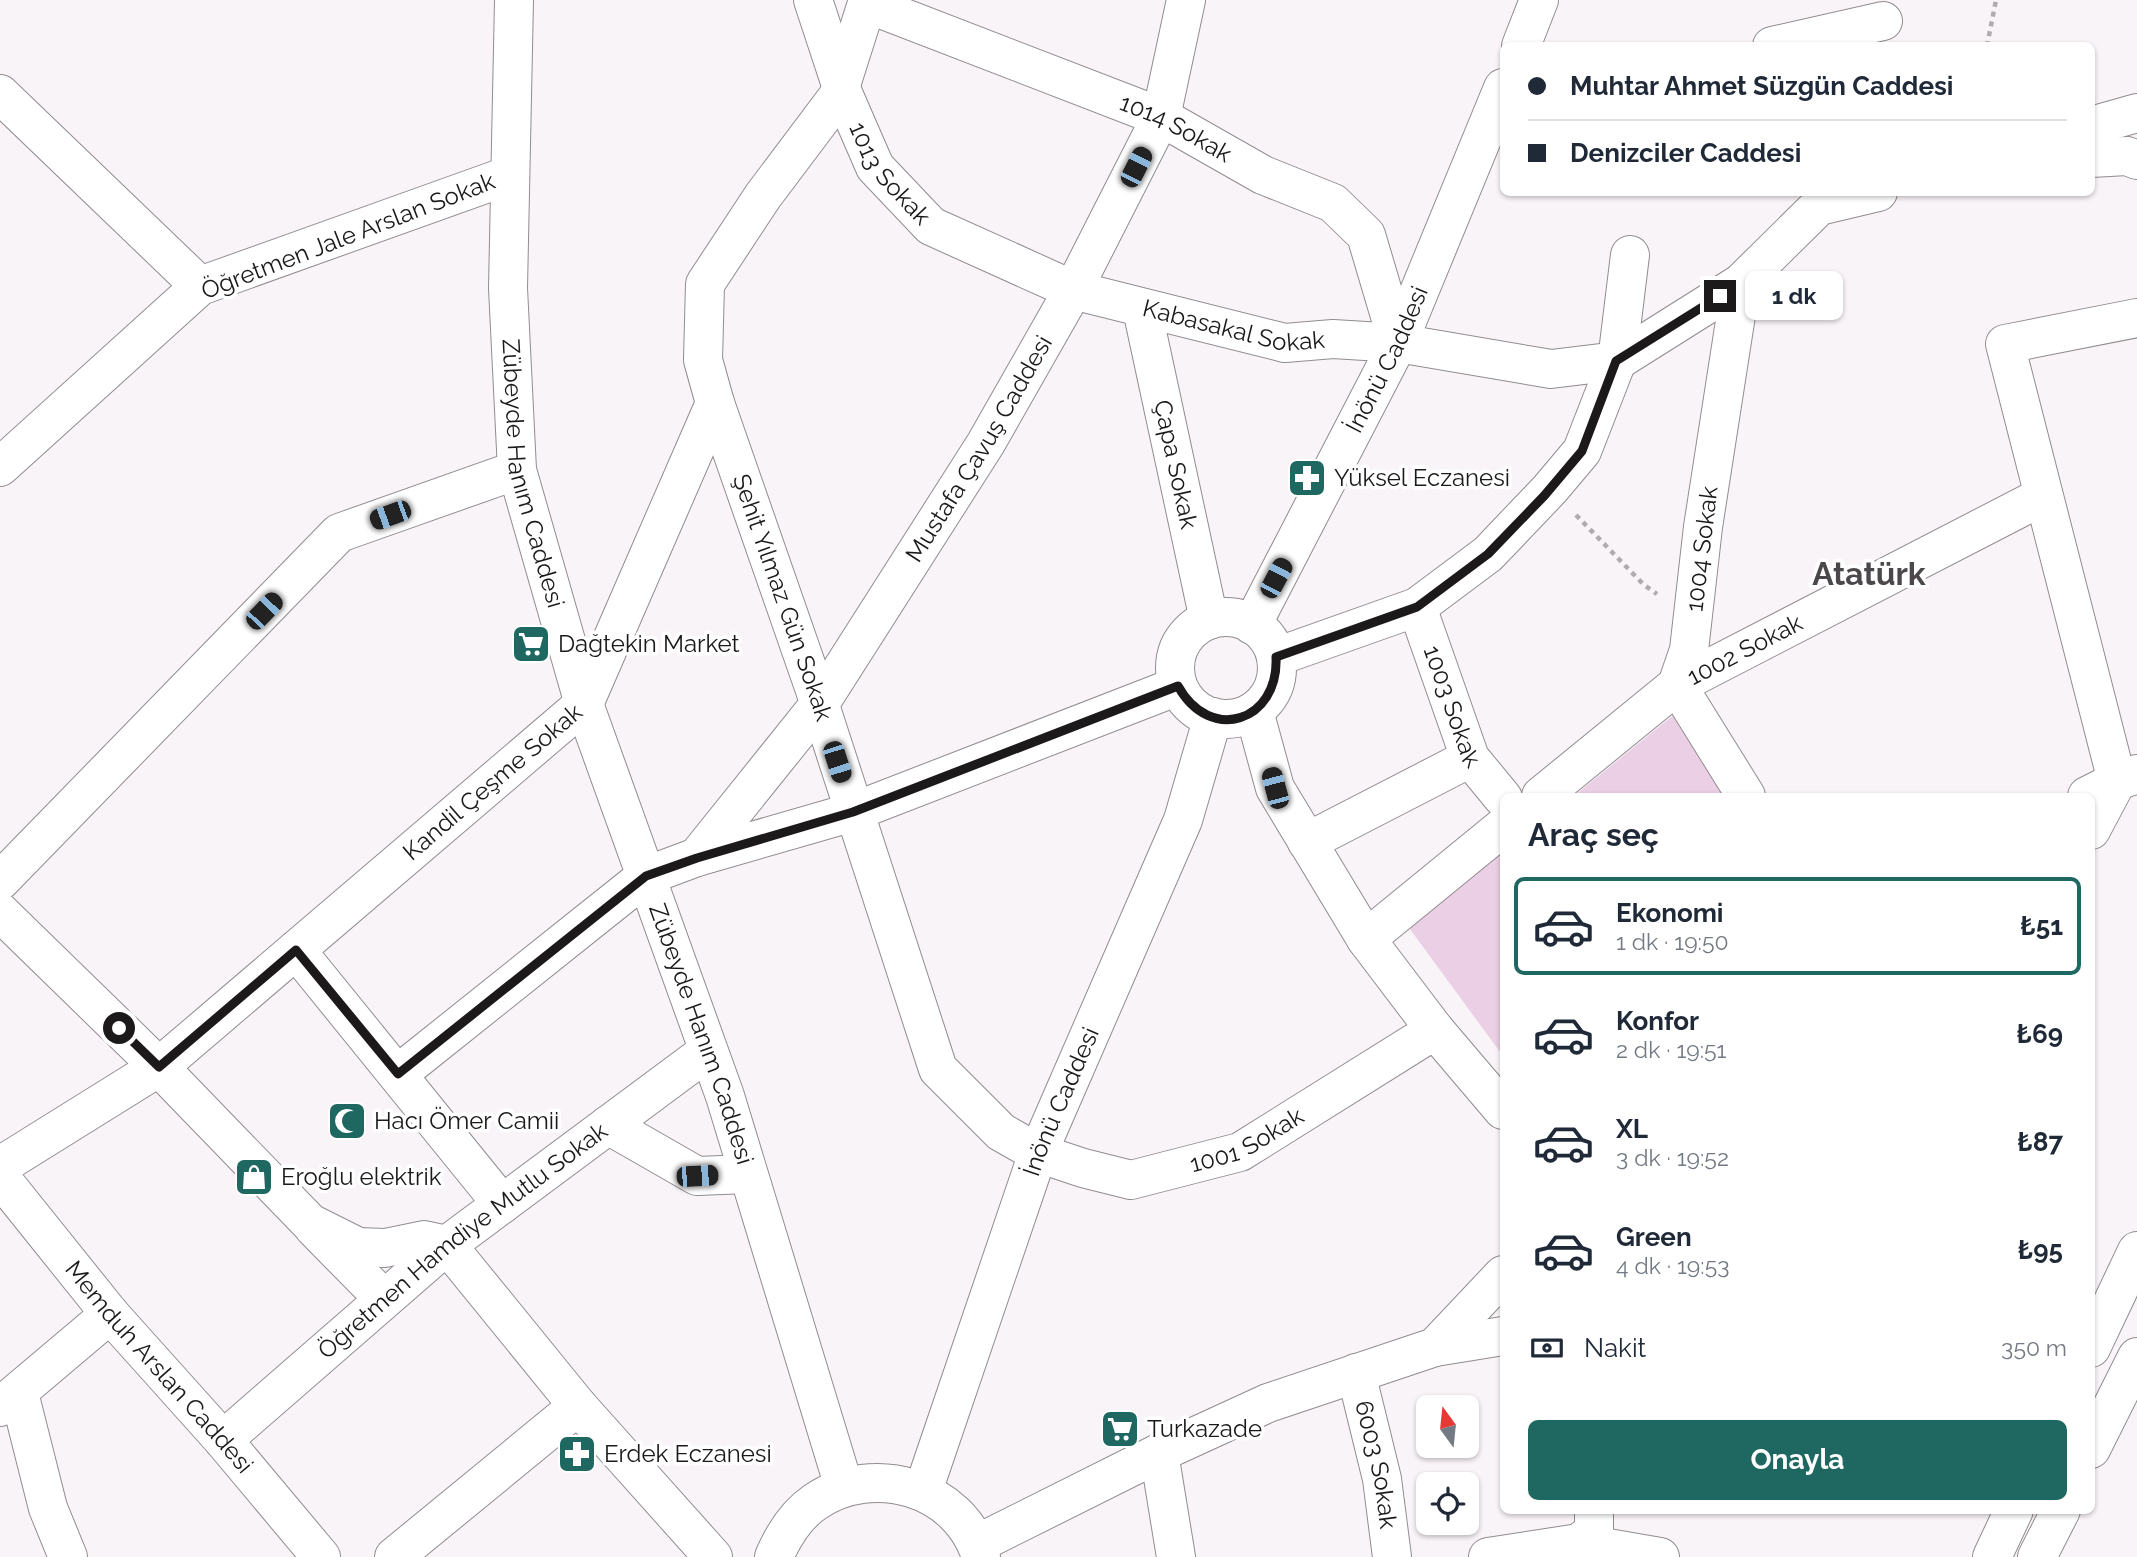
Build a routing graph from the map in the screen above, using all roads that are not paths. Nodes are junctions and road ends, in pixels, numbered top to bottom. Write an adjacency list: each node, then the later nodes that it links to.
1 (514, 0): 17 (street, Zübeyde Hanım Caddesi)
2 (813, 0): 9 (street, 1013 Sokak)
3 (1186, 0): 13 (street, Mustafa Çavuş Caddesi)
4 (1539, 0): 7 (street)
5 (868, 2): 9 (street); 13 (street, 1014 Sokak)
6 (1883, 22): 8 (street)
7 (1523, 42)
8 (1790, 42)
9 (842, 88): 23 (street, 1013 Sokak); 28 (street)
10 (0, 94): 22 (street)
11 (1500, 98): 26 (street, İnönü Caddesi)
12 (2137, 113): 14 (street)
13 (1161, 117): 23 (street, Mustafa Çavuş Caddesi); 26 (street, 1014 Sokak)
14 (2095, 125)
15 (2095, 158): 16 (street)
16 (2137, 160)
17 (510, 175): 22 (street, Öğretmen Jale Arslan Sokak); 30 (street, Zübeyde Hanım Caddesi)
18 (1845, 196): 19 (street)
19 (1821, 199): 21 (street)
20 (1629, 255): 27 (street)
21 (1741, 283): 27 (street); 36 (street, 1004 Sokak)
22 (200, 286): 29 (street, Öğretmen Jale Arslan Sokak)
23 (1073, 290): 24 (street, Kabasakal Sokak); 39 (street, Mustafa Çavuş Caddesi)
24 (1142, 309): 26 (street, Kabasakal Sokak); 33 (street, Çapa Sokak)
25 (2137, 318): 31 (street)
26 (1398, 343): 27 (street, Kabasakal Sokak); 34 (street, İnönü Caddesi)
27 (1616, 361): 32 (street)
28 (715, 402): 38 (street, Kandil Çeşme Sokak); 39 (street, Şehit Yılmaz Gün Sokak)
29 (0, 467)
30 (517, 470): 38 (street, Zübeyde Hanım Caddesi); 53 (street)
31 (2043, 496): 36 (street, 1002 Sokak); 43 (street)
32 (1417, 607): 35 (street); 42 (street, 1003 Sokak)
33 (1209, 620): 34 (street); 37 (street)
34 (1252, 625): 35 (street)
35 (1276, 657): 40 (street)
36 (1677, 685): 44 (street, 1002 Sokak); 45 (street)
37 (1178, 686): 41 (street); 47 (street)
38 (584, 704): 52 (street, Zübeyde Hanım Caddesi); 56 (street, Kandil Çeşme Sokak)
39 (819, 705): 47 (street, Şehit Yılmaz Gün Sokak); 51 (street, Mustafa Çavuş Caddesi)
40 (1254, 711): 41 (street); 50 (street)
41 (1213, 718): 63 (street, İnönü Caddesi)
42 (1470, 758): 46 (street, 1003 Sokak); 50 (street)
43 (2113, 784): 48 (street)
44 (1545, 793)
45 (1744, 793)
46 (1500, 794)
47 (853, 812): 51 (street); 63 (street, Şehit Yılmaz Gün Sokak)
48 (2095, 822)
49 (1500, 829): 55 (street)
50 (1307, 842): 55 (street)
51 (697, 858): 52 (street)
52 (646, 876): 58 (street, Zübeyde Hanım Caddesi); 60 (street)
53 (0, 881)
54 (0, 912): 59 (street)
55 (1366, 939): 57 (street)
56 (296, 950): 59 (street, Kandil Çeşme Sokak); 60 (street)
57 (1435, 1030): 61 (street); 63 (street, 1001 Sokak)
58 (708, 1051): 62 (street, Öğretmen Hamdiye Mutlu Sokak); 65 (street, Zübeyde Hanım Caddesi)
59 (159, 1067): 64 (street, Kandil Çeşme Sokak); 68 (street)
60 (398, 1074): 67 (street)
61 (1500, 1106)
62 (608, 1125): 65 (street); 67 (street, Öğretmen Hamdiye Mutlu Sokak)
63 (1038, 1153): 86 (street, İnönü Caddesi)
64 (0, 1166)
65 (748, 1174): 85 (street, Zübeyde Hanım Caddesi)
66 (0, 1177): 73 (street, Memduh Arslan Caddesi)
67 (502, 1204): 69 (street, Öğretmen Hamdiye Mutlu Sokak)
68 (310, 1223): 69 (street); 72 (street)
69 (447, 1245): 72 (street, Öğretmen Hamdiye Mutlu Sokak); 80 (street)
70 (2137, 1251): 75 (street)
71 (1500, 1278): 76 (street)
72 (384, 1299): 83 (street, Öğretmen Hamdiye Mutlu Sokak)
73 (110, 1314): 79 (street); 83 (street, Memduh Arslan Caddesi)
74 (1500, 1336): 76 (street)
75 (2095, 1340)
76 (1435, 1347): 78 (street)
77 (2137, 1357): 81 (street)
78 (1356, 1373): 84 (street); 97 (street, 6003 Sokak)
79 (9, 1400): 91 (street)
80 (578, 1406): 93 (street); 94 (street)
81 (2100, 1411): 82 (street)
82 (2095, 1432)
83 (223, 1440): 92 (street, Memduh Arslan Caddesi)
84 (1159, 1453): 90 (street); 96 (street)
85 (844, 1487): 86 (street); 95 (street)
86 (923, 1491): 90 (street)
87 (2012, 1514): 100 (street)
88 (2058, 1514): 101 (street)
89 (1583, 1537): 98 (street); 99 (street)
90 (979, 1551)
91 (68, 1557)
92 (321, 1557)
93 (394, 1557)
94 (713, 1557)
95 (774, 1557)
96 (1176, 1557)
97 (1392, 1557)
98 (1488, 1557)
99 (1660, 1557)
100 (1992, 1557)
101 (2037, 1557)

